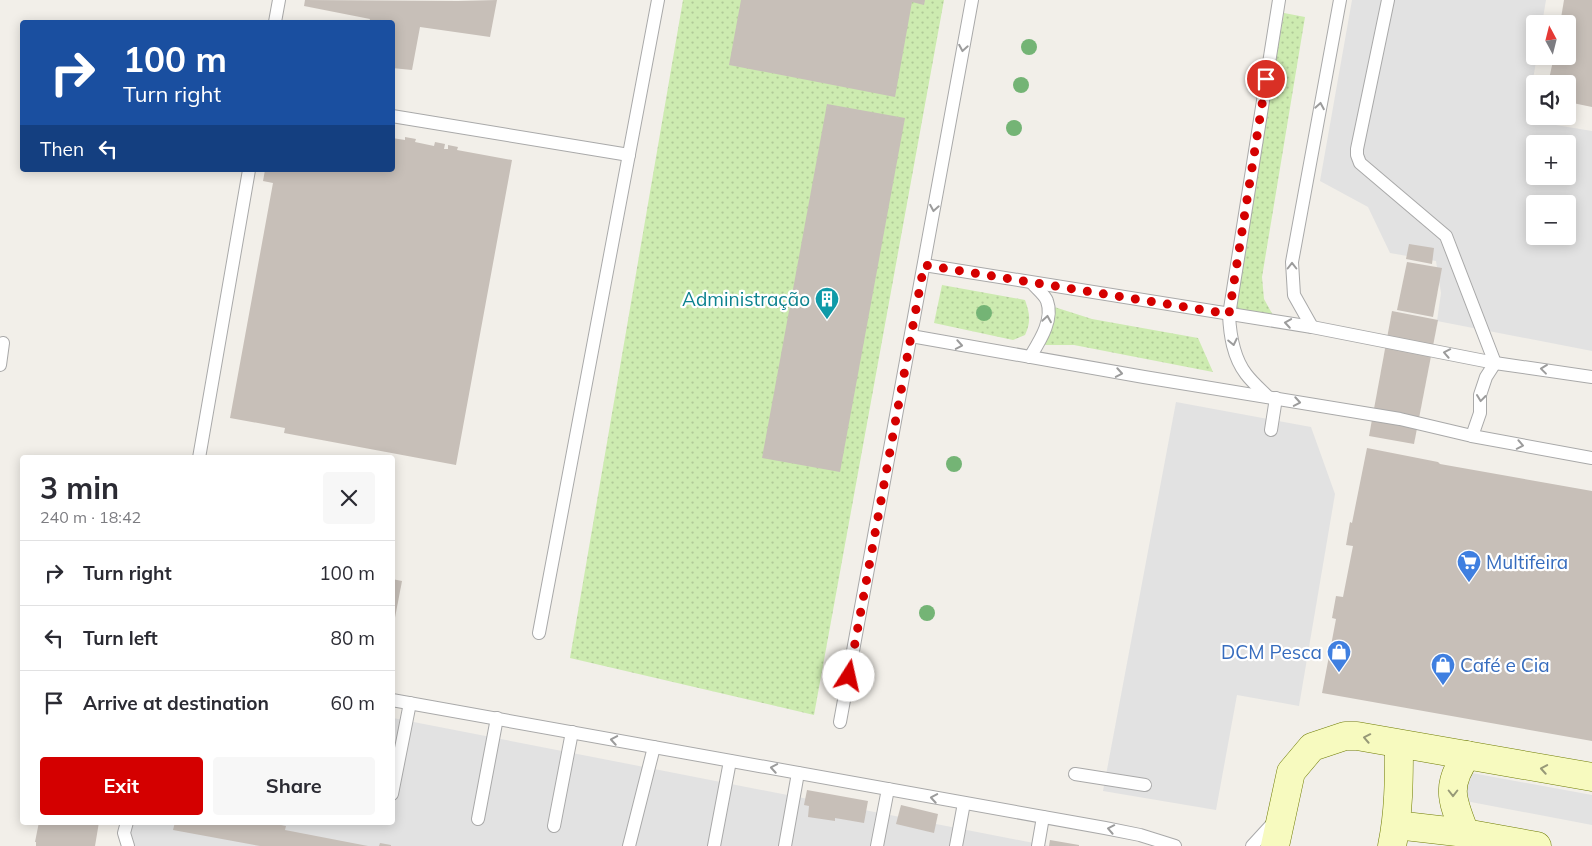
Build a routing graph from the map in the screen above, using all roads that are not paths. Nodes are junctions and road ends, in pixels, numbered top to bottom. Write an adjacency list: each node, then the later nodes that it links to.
1 (279, 0): 7 (lane)
2 (658, 0): 9 (lane)
3 (972, 0): 11 (lane, one-way to 11)
4 (1279, 0): 13 (lane)
5 (1340, 0): 14 (lane, one-way to 5)
6 (1388, 0): 18 (lane)
7 (275, 20)
8 (395, 116): 9 (lane)
9 (628, 155): 26 (lane)
10 (249, 172): 24 (lane)
11 (924, 265): 12 (lane); 15 (lane)
12 (1032, 283): 13 (lane); 17 (lane, one-way to 12)
13 (1229, 314): 14 (lane, one-way to 13); 21 (lane, one-way to 21)
14 (1312, 327): 18 (lane, one-way to 14)
15 (911, 336): 17 (lane, one-way to 17); 30 (lane)
16 (3, 343): 19 (lane)
17 (1030, 357): 21 (lane, one-way to 21)
18 (1495, 363): 20 (lane, one-way to 18); 23 (lane, one-way to 23)
19 (0, 365)
20 (1592, 376)
21 (1272, 397): 22 (lane); 23 (lane, one-way to 23)
22 (1271, 430)
23 (1472, 436): 25 (lane, one-way to 25)
24 (200, 455)
25 (1592, 458)
26 (539, 633)
27 (395, 700): 28 (lane)
28 (410, 703): 29 (lane); 39 (lane)
29 (497, 718): 31 (lane); 45 (lane)
30 (840, 722)
31 (572, 732): 33 (lane, one-way to 31); 47 (lane)
32 (1399, 744): 34 (main road); 43 (main road, one-way to 43); 49 (main road)
33 (654, 747): 35 (lane); 52 (lane)
34 (1467, 755): 38 (main road, one-way to 34); 48 (main road, one-way to 48)
35 (730, 760): 36 (lane, one-way to 35); 53 (lane)
36 (798, 773): 41 (lane); 54 (lane)
37 (1074, 774): 40 (lane)
38 (1592, 777)
39 (395, 779)
40 (1145, 785)
41 (888, 789): 42 (lane, one-way to 41); 55 (lane)
42 (964, 803): 44 (lane); 56 (lane)
43 (1281, 814): 59 (lane); 60 (main road)
44 (1043, 817): 50 (lane, one-way to 44); 57 (lane)
45 (478, 819)
46 (126, 825): 51 (lane)
47 (554, 826)
48 (1465, 833): 49 (main road); 61 (main road)
49 (1394, 835)
50 (1139, 840): 58 (lane)
51 (128, 846)
52 (629, 846)
53 (714, 846)
54 (785, 846)
55 (878, 846)
56 (956, 846)
57 (1038, 846)
58 (1176, 846)
59 (1252, 846)
60 (1275, 846)
61 (1538, 846)

